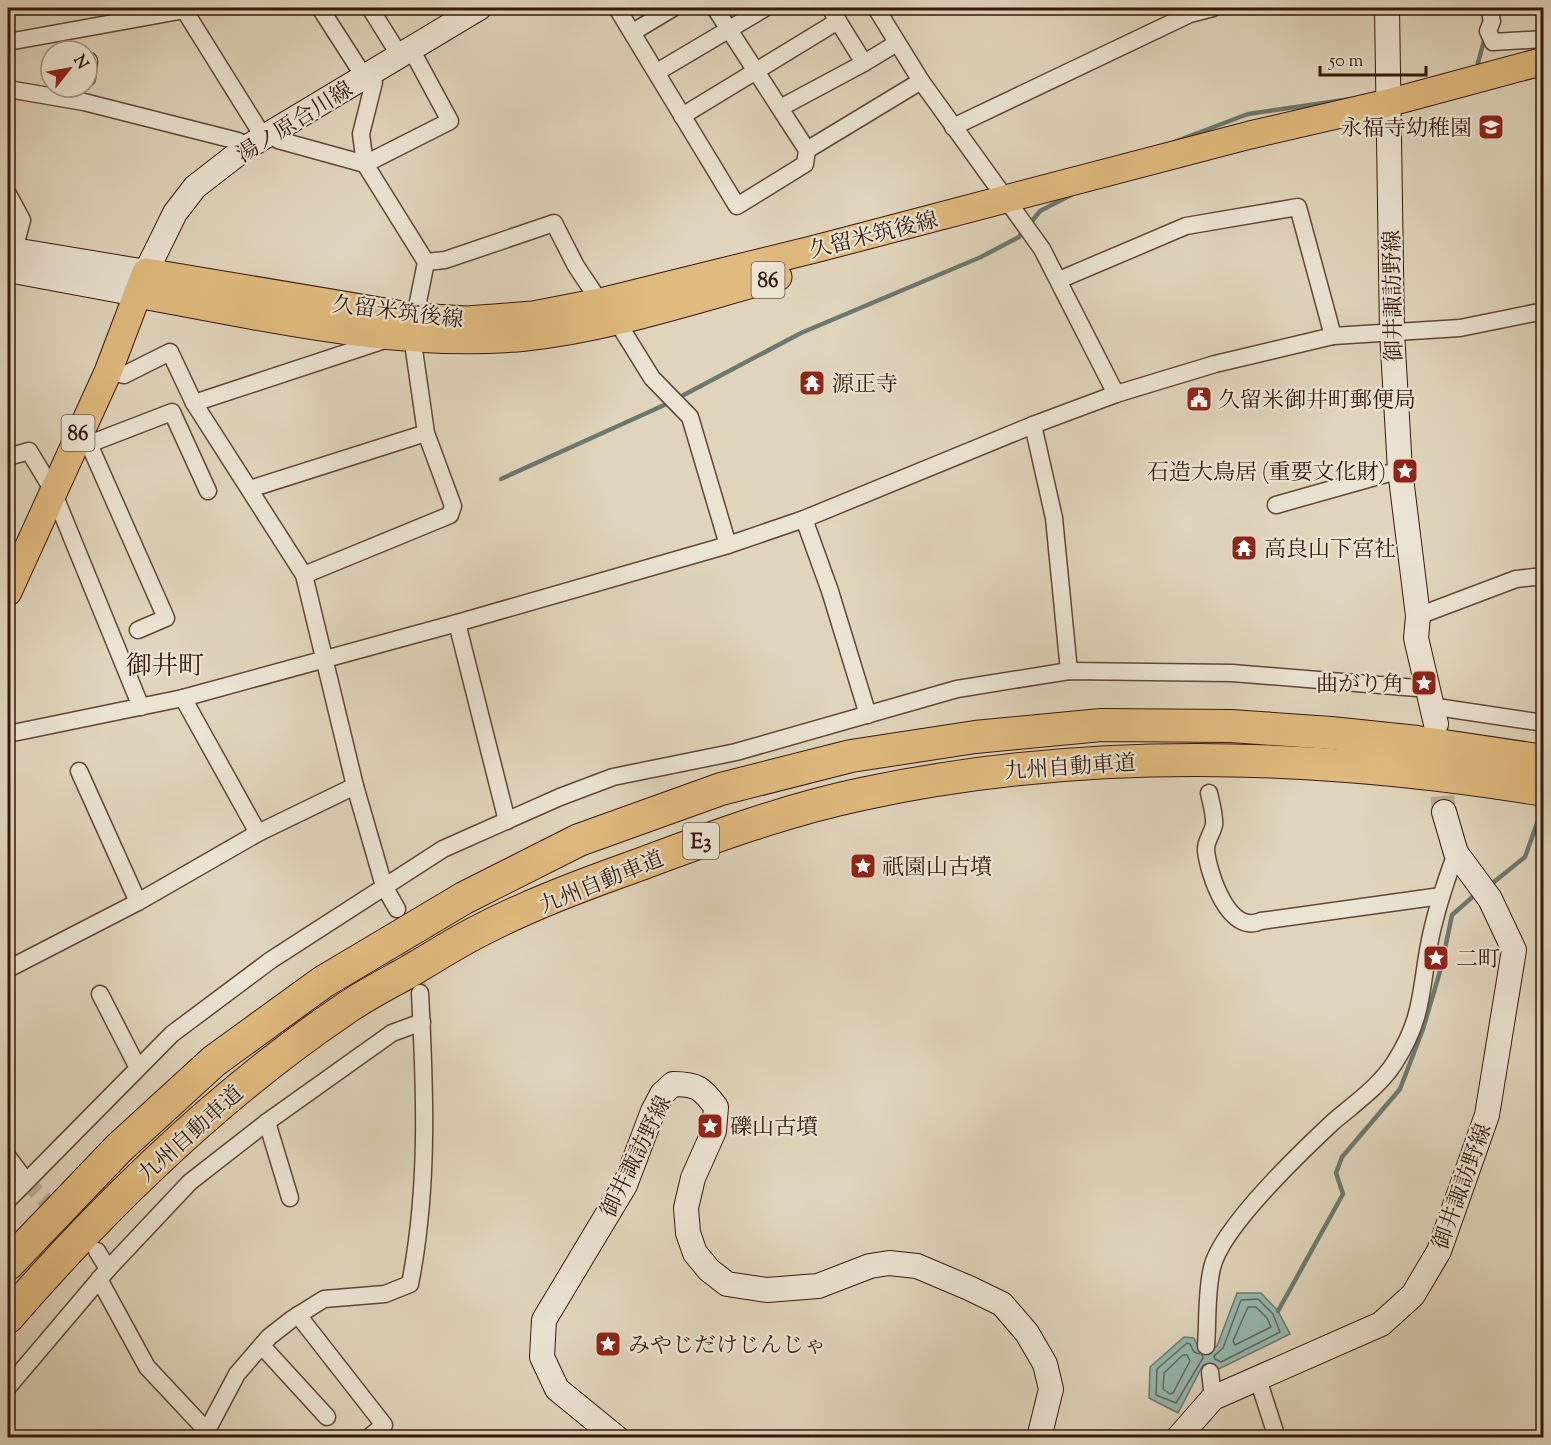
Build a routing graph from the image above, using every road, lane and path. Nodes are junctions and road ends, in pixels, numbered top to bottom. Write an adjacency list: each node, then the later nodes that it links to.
1 (321, 8): 25 (street)
2 (370, 8): 20 (street)
3 (617, 8): 16 (street)
4 (673, 8): 16 (street)
5 (715, 8): 15 (street)
6 (765, 8): 15 (street)
7 (876, 8): 19 (street)
8 (1213, 8): 13 (street)
9 (1387, 8): 32 (main road, 御井諏訪野線)
10 (1489, 8): 17 (street)
11 (184, 9): 18 (street); 35 (street)
12 (468, 10): 20 (main road, 湯ノ原合川線)
13 (1188, 11): 34 (street)
14 (834, 14): 22 (street); 23 (street)
15 (729, 29): 23 (street); 24 (street)
16 (633, 32): 24 (street)
17 (1544, 39)
18 (8, 42)
19 (897, 43): 22 (street); 27 (street)
20 (405, 52): 25 (main road, 湯ノ原合川線); 37 (street)
21 (1544, 61): 32 (main road, 久留米筑後線 / 86)
22 (864, 63): 31 (street)
23 (757, 70): 31 (street); 33 (street)
24 (657, 72): 33 (street)
25 (367, 76): 35 (main road, 湯ノ原合川線); 37 (street)
26 (1544, 80): 32 (main road, 久留米筑後線 / 86)
27 (921, 81): 34 (street); 36 (street)
28 (8, 89): 29 (street)
29 (39, 91)
30 (98, 99): 35 (street)
31 (780, 108): 36 (street)
32 (1388, 111): 39 (main road, 久留米筑後線 / 86); 47 (main road, 御井諏訪野線)
33 (682, 116): 36 (street)
34 (952, 127): 39 (street)
35 (260, 140): 37 (street); 43 (main road, 湯ノ原合川線)
36 (807, 150)
37 (365, 164): 41 (street)
38 (8, 194): 40 (street)
39 (1012, 206): 42 (street); 44 (main road, 久留米筑後線 / 86)
40 (10, 257): 43 (main road)
41 (426, 262): 44 (street); 46 (street)
42 (1059, 280): 48 (street); 50 (street)
43 (141, 283): 46 (main road, 久留米筑後線 / 86); 49 (main road, 86)
44 (608, 311): 46 (main road, 久留米筑後線 / 86); 62 (street)
45 (1544, 311): 47 (street)
46 (408, 330): 51 (street); 53 (street)
47 (1392, 332): 48 (street); 56 (main road, 御井諏訪野線)
48 (1333, 336): 50 (street)
49 (108, 372): 51 (street); 54 (main road, 86)
50 (1116, 394): 52 (street)
51 (194, 403): 58 (street)
52 (1033, 425): 61 (street); 70 (street)
53 (426, 433): 58 (street); 63 (street)
54 (83, 441): 57 (main road, 86); 59 (street); 68 (street)
55 (8, 457): 57 (street)
56 (1400, 470): 60 (street); 66 (main road, 御井諏訪野線)
57 (52, 489): 65 (main road, 86); 73 (street)
58 (250, 489): 63 (street)
59 (208, 491)
60 (1276, 505)
61 (804, 519): 62 (street); 74 (street)
62 (728, 545): 67 (street)
63 (304, 575): 69 (street)
64 (1544, 576): 66 (street)
65 (8, 592)
66 (1418, 616): 72 (main road, 御井諏訪野線)
67 (457, 623): 69 (street); 83 (street)
68 (138, 630)
69 (325, 658): 71 (street); 79 (street)
70 (1069, 671): 72 (street); 74 (street)
71 (183, 698): 73 (street); 84 (street)
72 (1432, 706): 75 (street)
73 (141, 707): 76 (street)
74 (868, 715): 83 (street)
75 (1544, 723)
76 (8, 735)
77 (1544, 761): 101 (highway, 九州自動車道 / E3)
78 (79, 771): 88 (street)
79 (355, 786): 84 (street); 86 (street)
80 (1544, 790): 104 (highway, 九州自動車道 / E3)
81 (1209, 793): 87 (street)
82 (1444, 812): 85 (main road, 御井諏訪野線)
83 (507, 820): 86 (street)
84 (258, 833): 88 (street)
85 (1456, 853): 87 (street); 108 (main road, 御井諏訪野線)
86 (384, 886): 89 (street); 94 (street)
87 (1441, 896): 106 (street)
88 (138, 902): 90 (street)
89 (397, 909)
90 (8, 969)
91 (420, 993): 93 (street)
92 (100, 994): 94 (street)
93 (422, 1022): 95 (street); 103 (street)
94 (138, 1068): 97 (street)
95 (267, 1122): 98 (street); 102 (street)
96 (8, 1157): 97 (street)
97 (26, 1181): 99 (street)
98 (290, 1198)
99 (8, 1200)
100 (97, 1251): 102 (street)
101 (8, 1264)
102 (104, 1274): 109 (street); 112 (street)
103 (298, 1315): 105 (street); 113 (street)
104 (8, 1317)
105 (262, 1346): 111 (street); 112 (street)
106 (1206, 1346)
107 (1210, 1372): 110 (street)
108 (1258, 1379): 110 (main road, 御井諏訪野線); 117 (street)
109 (8, 1387)
110 (1213, 1398): 116 (main road, 御井諏訪野線)
111 (327, 1417)
112 (205, 1434)
113 (368, 1437)
114 (618, 1437): 115 (main road, 御井諏訪野線)
115 (1039, 1437)
116 (1179, 1437)
117 (1277, 1437)

